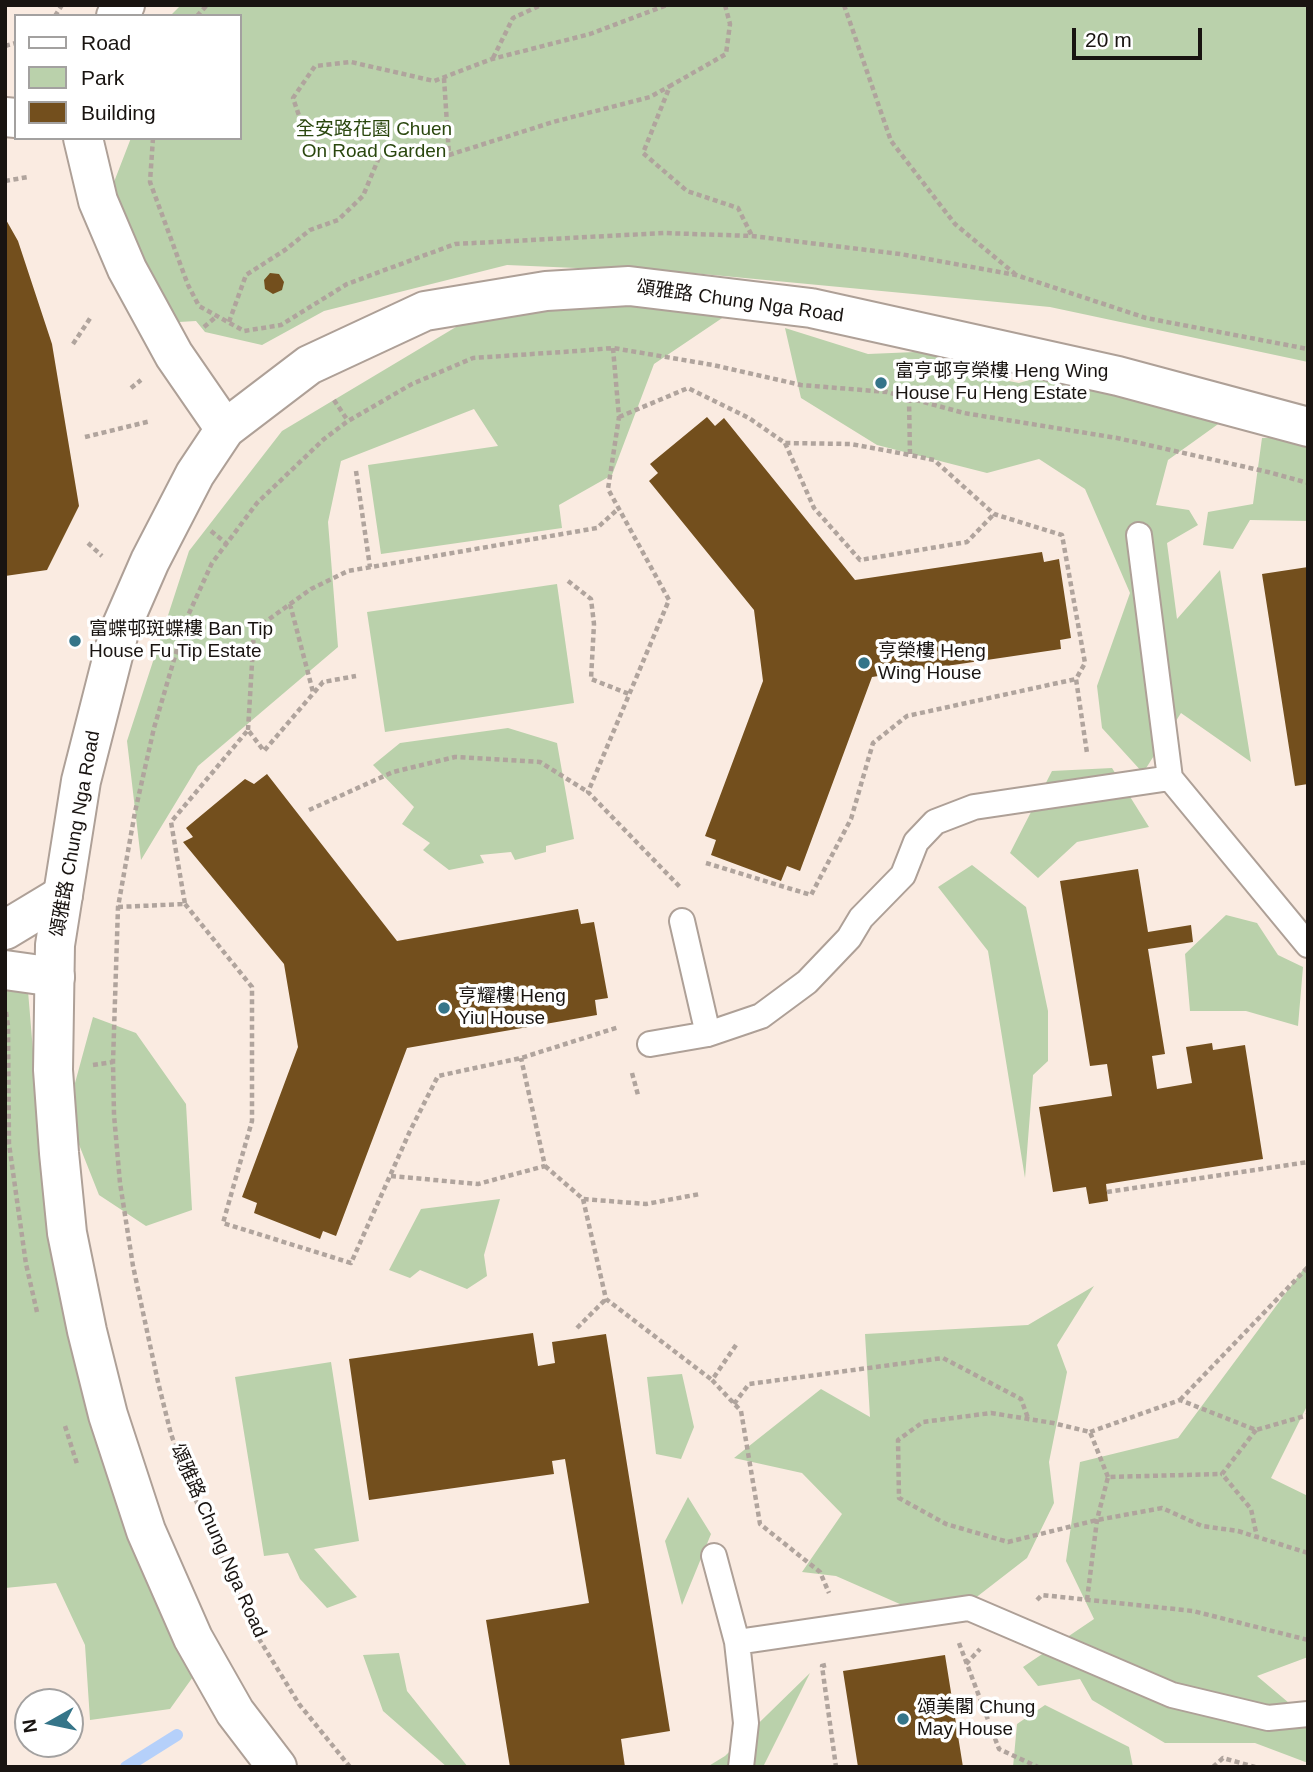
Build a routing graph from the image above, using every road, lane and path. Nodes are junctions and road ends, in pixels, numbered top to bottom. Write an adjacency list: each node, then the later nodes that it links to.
1 (541, 5): 5 (path)
2 (667, 5): 5 (path)
3 (725, 5): 7 (path)
4 (844, 5): 15 (path)
5 (492, 59): 6 (path)
6 (444, 78): 10 (path); 11 (path)
7 (670, 86): 11 (path); 14 (path)
8 (83, 140): 25 (street)
9 (153, 140): 17 (path)
10 (380, 155): 11 (path); 17 (path)
11 (449, 155)
12 (28, 177): 13 (path)
13 (5, 181)
14 (752, 236)
15 (1016, 275)
16 (91, 317): 19 (path)
17 (229, 322): 18 (path)
18 (281, 325)
19 (73, 344)
20 (613, 348): 21 (path, 頌雅路 Chung Nga Road); 22 (path); 52 (path, 頌雅路 Chung Nga Road)
21 (909, 398): 28 (path); 30 (path, 頌雅路 Chung Nga Road)
22 (619, 417): 27 (path); 31 (path)
23 (151, 421): 26 (path)
24 (1308, 427): 25 (street, 頌雅路 Chung Nga Road)
25 (225, 429): 50 (street, 頌雅路 Chung Nga Road)
26 (85, 437)
27 (785, 443): 28 (path); 32 (path)
28 (910, 455): 32 (path)
29 (356, 471): 36 (path)
30 (1308, 483)
31 (619, 508): 36 (path); 42 (path)
32 (994, 514): 40 (path)
33 (1139, 535): 45 (lane)
34 (88, 543): 35 (path)
35 (102, 556)
36 (370, 568): 38 (path)
37 (568, 581): 42 (path)
38 (290, 604): 41 (path); 43 (path)
39 (356, 676): 41 (path)
40 (1076, 680): 44 (path); 48 (path)
41 (313, 693): 43 (path)
42 (629, 694): 46 (path)
43 (248, 730): 51 (path)
44 (1099, 751)
45 (1170, 778): 55 (lane); 59 (lane)
46 (588, 792): 47 (path); 49 (path)
47 (309, 810)
48 (706, 863)
49 (685, 893)
50 (63, 895): 54 (street); 57 (street, 頌雅路 Chung Nga Road)
51 (185, 904): 52 (path); 64 (path)
52 (118, 907): 91 (path, 頌雅路 Chung Nga Road)
53 (682, 920): 59 (lane)
54 (5, 930)
55 (1308, 945)
56 (5, 970): 57 (street)
57 (55, 977): 90 (street, 頌雅路 Chung Nga Road)
58 (620, 1027): 61 (path)
59 (708, 1034): 60 (lane)
60 (650, 1044)
61 (522, 1058): 63 (path); 64 (path)
62 (1308, 1162): 65 (path)
63 (545, 1166): 64 (path); 67 (path)
64 (391, 1176)
65 (1107, 1192)
66 (700, 1194): 67 (path)
67 (583, 1199): 69 (path)
68 (1308, 1267): 73 (path)
69 (606, 1298): 70 (path); 72 (path)
70 (577, 1328)
71 (736, 1345): 72 (path)
72 (712, 1380): 74 (path)
73 (1180, 1400): 77 (path); 78 (path)
74 (734, 1404): 76 (path); 85 (path)
75 (1308, 1415): 77 (path)
76 (1028, 1419): 78 (path); 81 (path)
77 (1256, 1430): 79 (path)
78 (1090, 1432): 80 (path)
79 (1222, 1474): 80 (path); 82 (path)
80 (1108, 1476): 81 (path)
81 (1097, 1520): 82 (path); 87 (path)
82 (1257, 1537): 83 (path)
83 (1308, 1553)
84 (714, 1556): 88 (lane)
85 (843, 1626): 88 (lane); 89 (lane); 93 (path)
86 (957, 1639): 94 (path)
87 (1308, 1640)
88 (737, 1643): 92 (lane)
89 (1308, 1714)
90 (277, 1767)
91 (350, 1767)
92 (741, 1767)
93 (836, 1767)
94 (1038, 1767)
95 (1213, 1767): 96 (path)
96 (1255, 1767)

